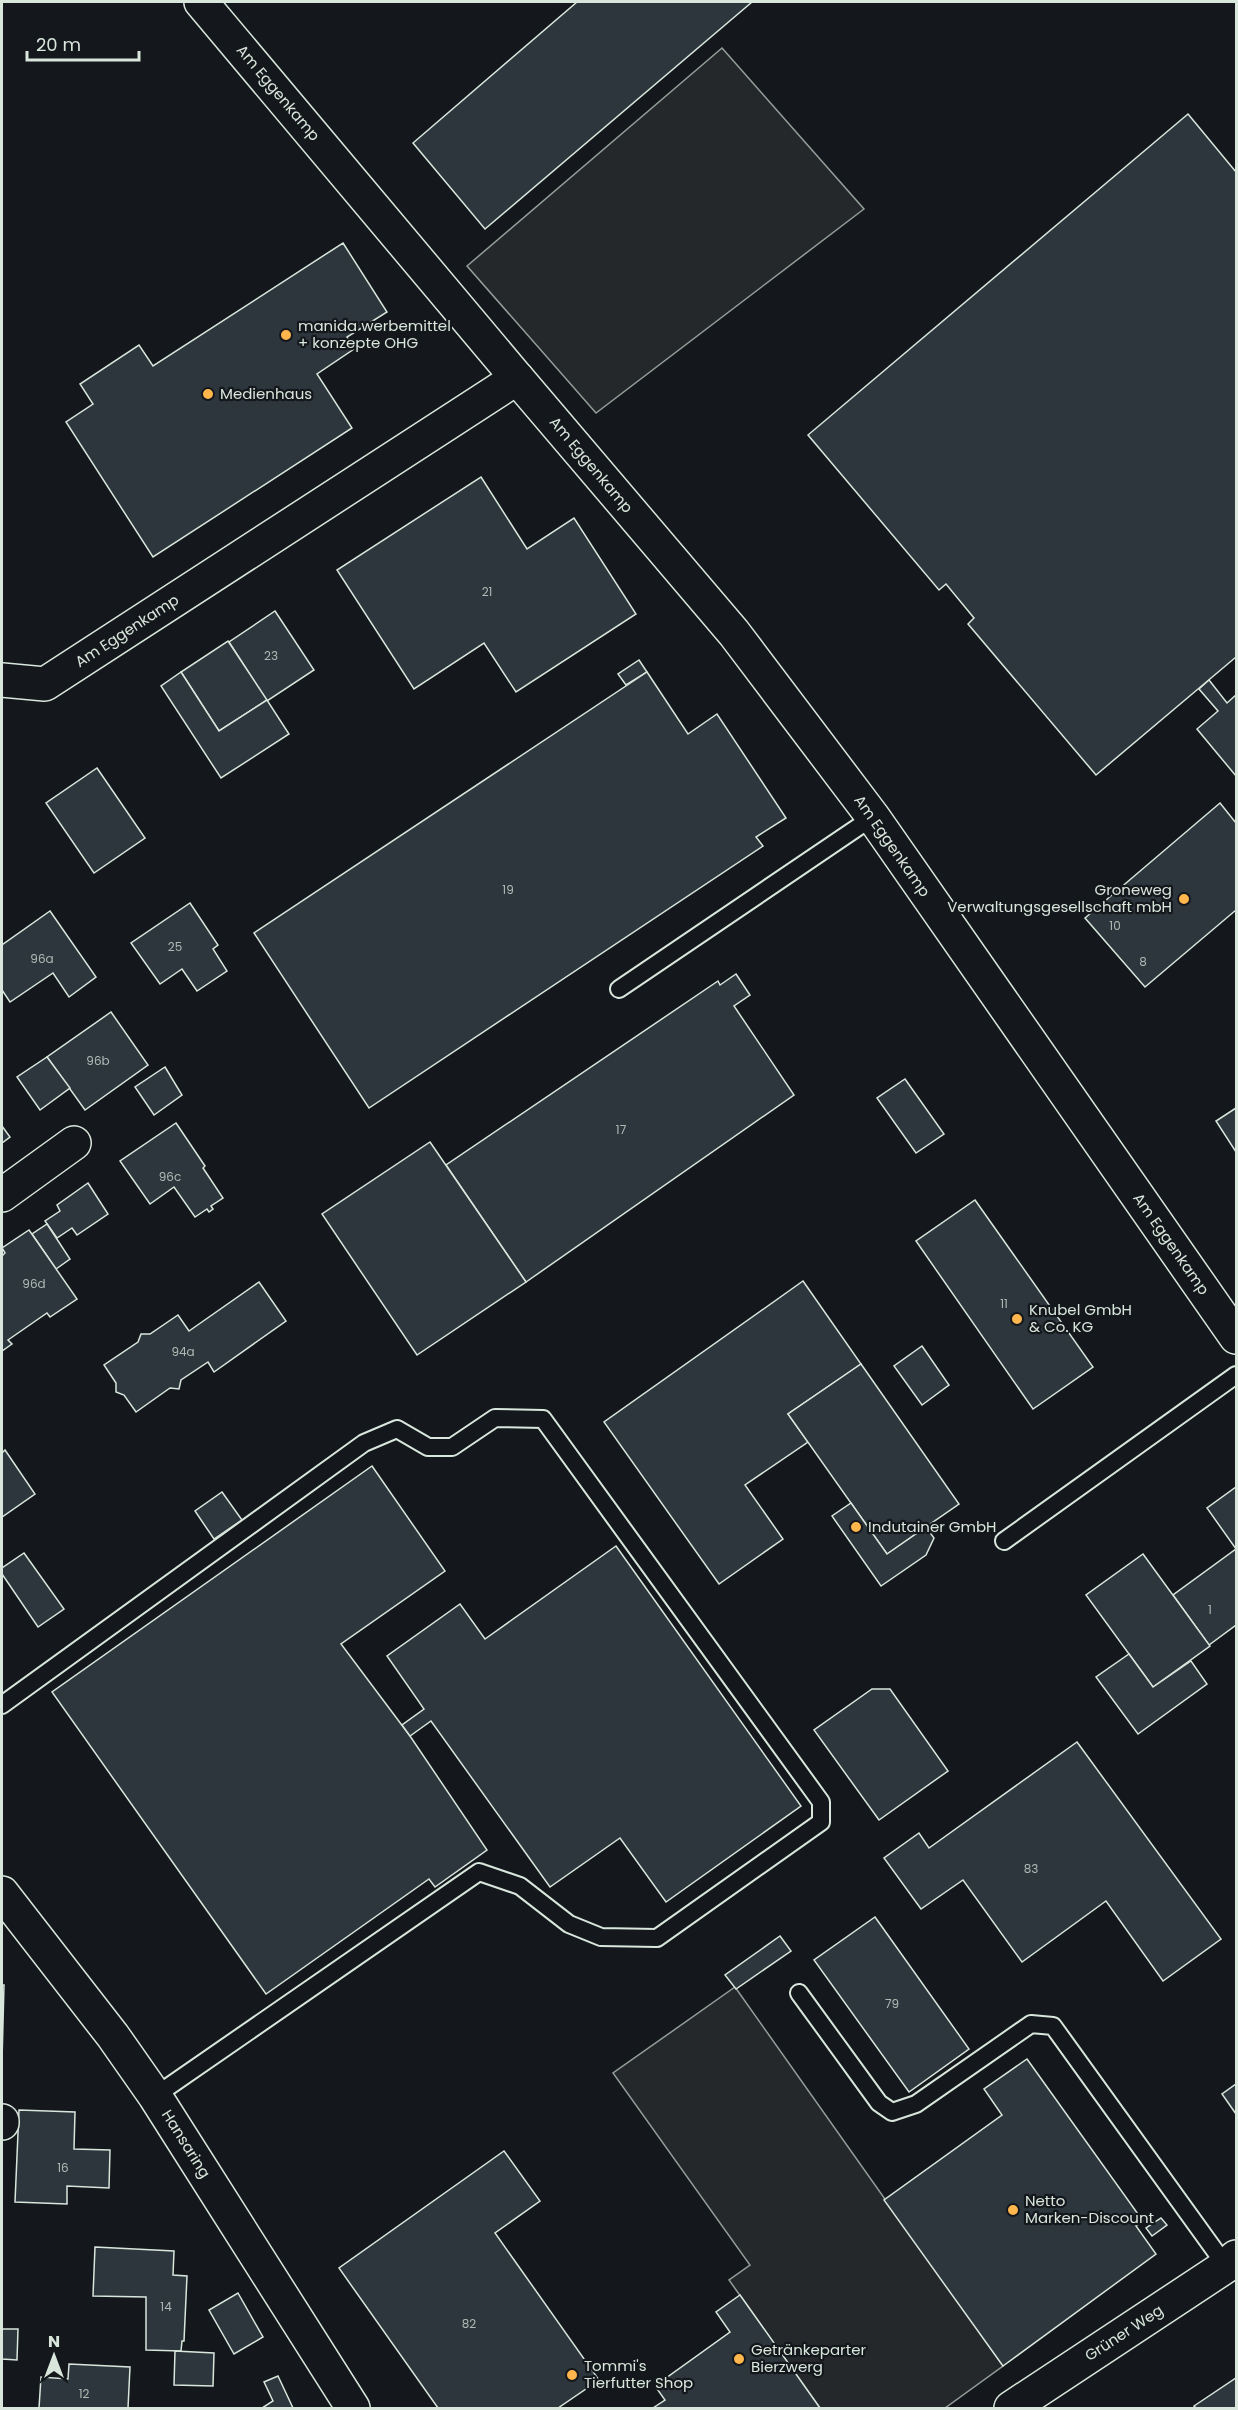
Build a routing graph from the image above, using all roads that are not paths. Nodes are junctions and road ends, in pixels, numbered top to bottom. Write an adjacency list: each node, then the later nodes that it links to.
1 (201, 2): 2 (street, Am Eggenkamp)
2 (517, 378): 3 (street, Am Eggenkamp); 4 (street, Am Eggenkamp)
3 (2, 680)
4 (873, 817): 5 (lane); 8 (street, Am Eggenkamp)
5 (619, 989)
6 (74, 1143): 7 (street)
7 (2, 1195)
8 (1236, 1337)
9 (1236, 1375): 10 (lane)
10 (1004, 1541)
11 (2, 1705): 14 (lane)
12 (2, 1893): 14 (street, Hansaring)
13 (799, 1993): 15 (lane)
14 (155, 2096): 16 (street, Hansaring)
15 (1231, 2261): 17 (street, Grüner Weg)
16 (353, 2409)
17 (1011, 2409)

